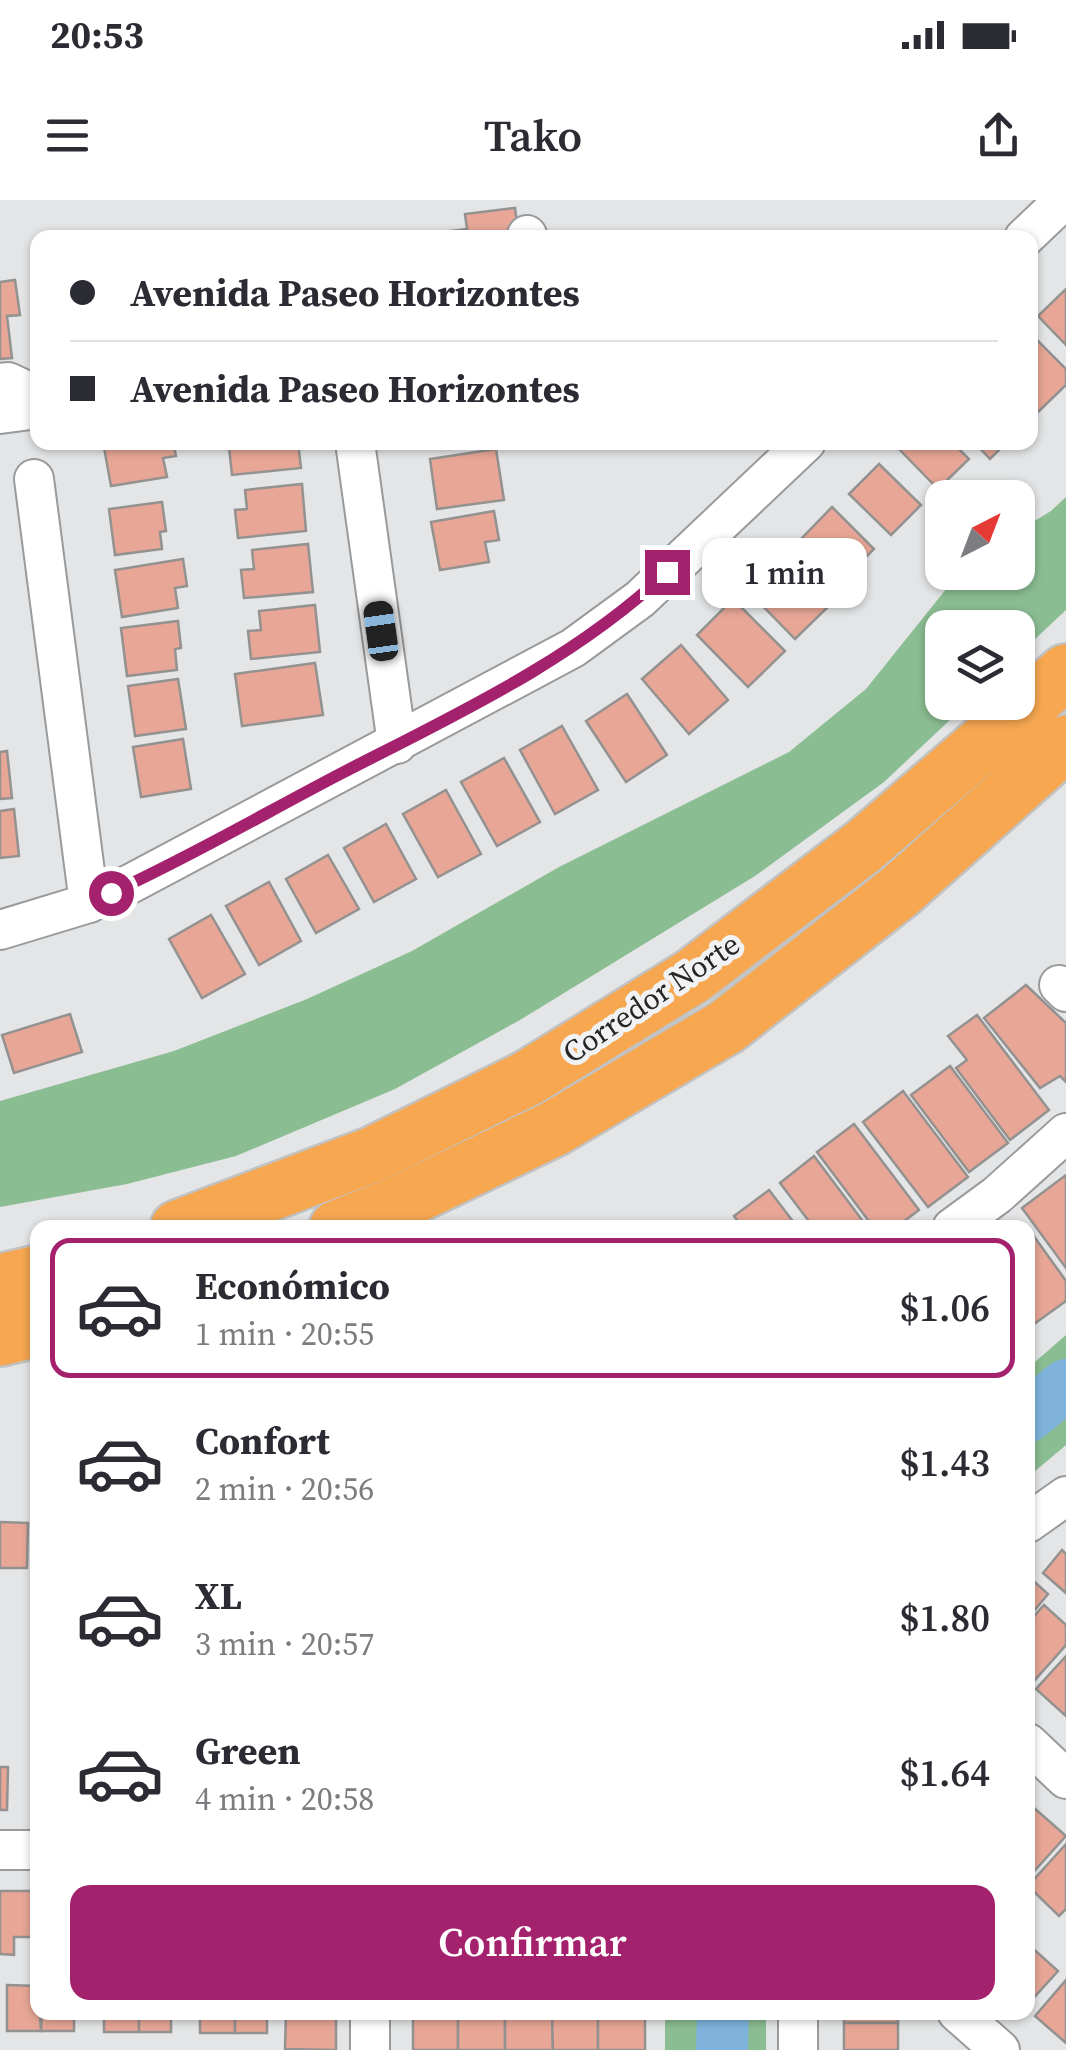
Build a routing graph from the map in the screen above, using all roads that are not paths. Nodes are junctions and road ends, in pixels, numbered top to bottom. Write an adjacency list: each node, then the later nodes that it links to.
1 (1064, 200): 2 (street)
2 (1032, 230)
3 (0, 383): 4 (street)
4 (30, 392)
5 (30, 410): 6 (street)
6 (0, 414)
7 (355, 450): 11 (street)
8 (797, 450): 11 (street)
9 (34, 479): 13 (street)
10 (1066, 672): 16 (highway, Corredor Norte)
11 (397, 744): 13 (street)
12 (1066, 744): 17 (highway, Corredor Norte)
13 (90, 902): 14 (street)
14 (0, 930)
15 (1066, 1134): 18 (street)
16 (199, 1220)
17 (357, 1220)
18 (963, 1220)
19 (30, 1275): 20 (highway)
20 (0, 1282)
21 (30, 1330): 22 (highway)
22 (0, 1338)
23 (1066, 1496): 24 (street)
24 (1035, 1518)
25 (1035, 1749): 26 (street)
26 (1066, 1778)
27 (0, 1850): 28 (street)
28 (30, 1850)
29 (370, 2020): 32 (street)
30 (798, 2020): 33 (street)
31 (966, 2020): 34 (street)
32 (370, 2050)
33 (798, 2050)
34 (1000, 2050)

